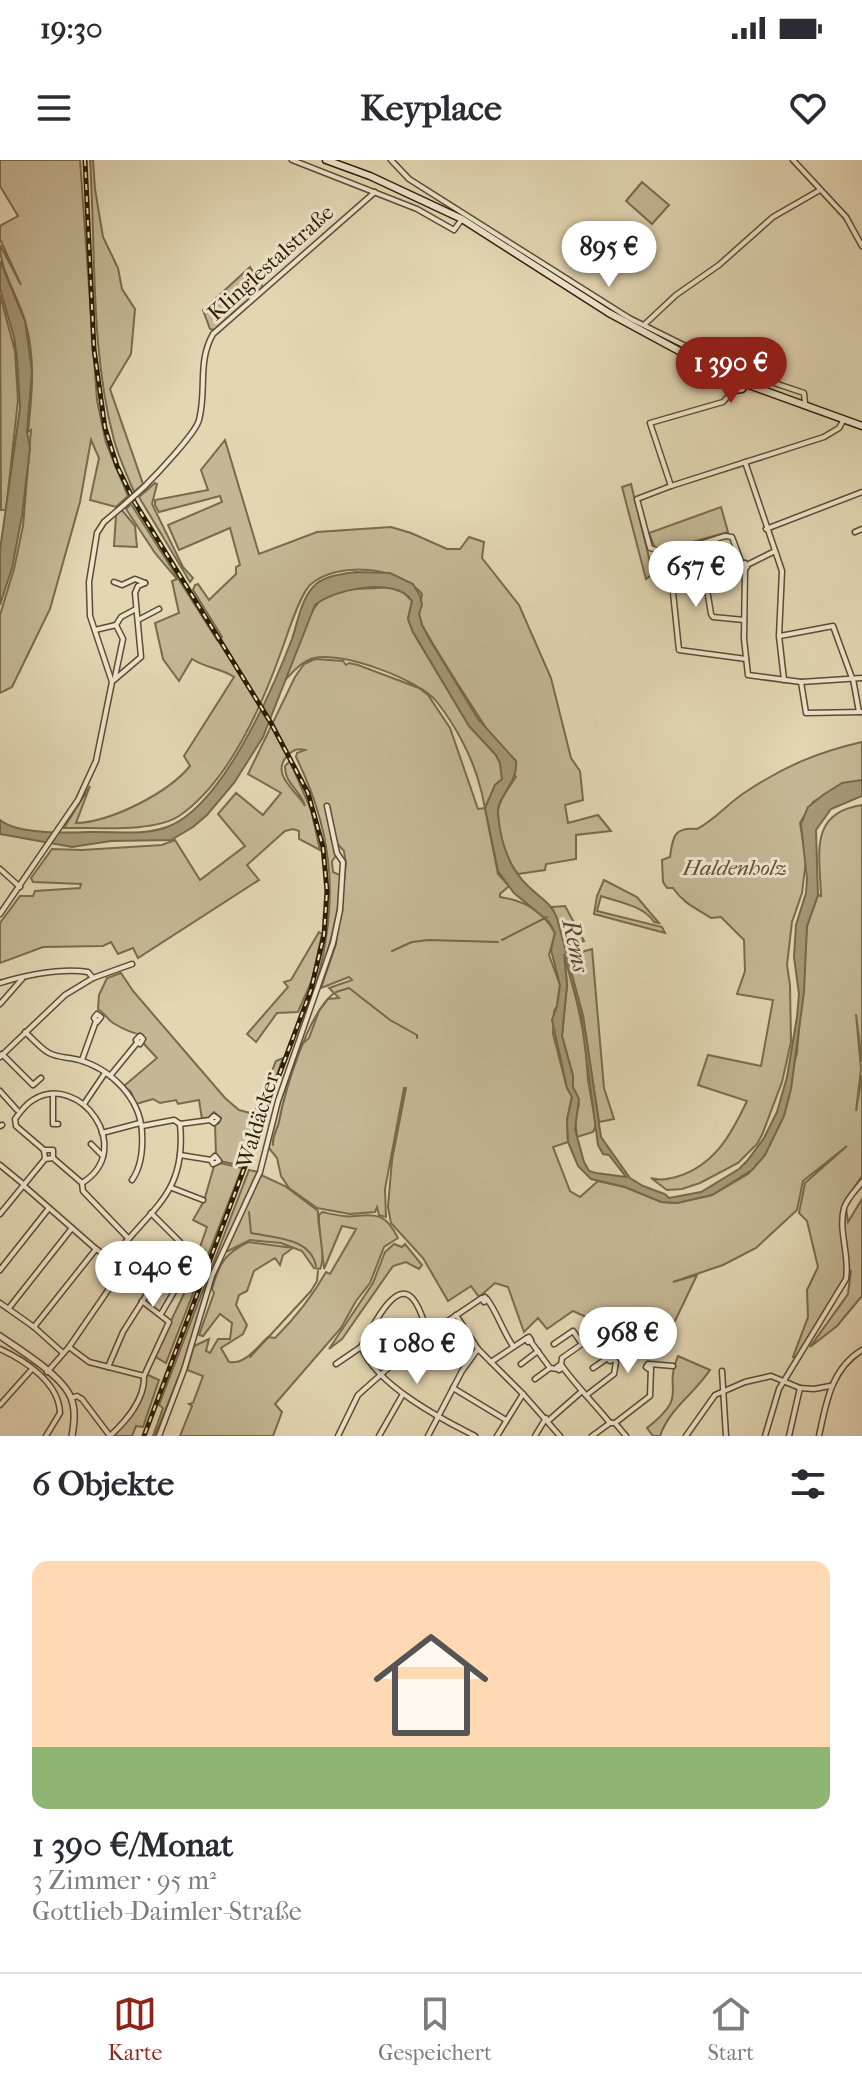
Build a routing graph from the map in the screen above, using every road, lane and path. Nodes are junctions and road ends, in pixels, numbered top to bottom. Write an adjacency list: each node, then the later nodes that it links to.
1 (292, 160): 6 (street)
2 (326, 160): 7 (main road)
3 (391, 160): 7 (street)
4 (793, 160): 5 (street)
5 (820, 190): 8 (street); 9 (street)
6 (375, 192): 7 (street); 33 (street, Klinglestalstraße, bridge)
7 (463, 216): 9 (street); 10 (main road)
8 (862, 246)
9 (645, 324): 10 (street); 14 (street)
10 (639, 331): 11 (main road)
11 (731, 379): 12 (main road); 13 (main road)
12 (746, 384): 13 (main road); 14 (main road)
13 (734, 390): 18 (street)
14 (805, 403): 15 (main road)
15 (844, 419): 16 (main road); 17 (street)
16 (862, 426)
17 (745, 462): 18 (street); 20 (street)
18 (671, 486): 25 (street)
19 (862, 492): 20 (street)
20 (766, 529): 24 (street)
21 (862, 529): 22 (street)
22 (855, 532)
23 (700, 546): 25 (street); 26 (street); 31 (street)
24 (775, 551): 26 (street); 34 (street)
25 (669, 554): 35 (street)
26 (745, 566): 31 (street)
27 (114, 582): 28 (street)
28 (136, 609): 30 (street); 32 (street)
29 (159, 609): 30 (street)
30 (138, 620): 38 (street)
31 (744, 620): 35 (street)
32 (116, 625): 33 (street); 38 (street)
33 (94, 631): 38 (street, Klinglestalstraße)
34 (779, 636): 37 (street); 39 (street)
35 (746, 659): 39 (street)
36 (862, 678): 37 (street)
37 (853, 679): 40 (street); 41 (street)
38 (114, 680): 44 (street)
39 (784, 680): 40 (street)
40 (801, 682): 41 (street)
41 (861, 712)
42 (327, 806): 143 (street, Waldäcker)
43 (0, 869): 44 (street)
44 (20, 887): 45 (street)
45 (0, 914)
46 (132, 964): 48 (street)
47 (24, 977): 48 (street); 49 (street); 50 (street)
48 (93, 978): 52 (street)
49 (0, 983)
50 (0, 1004)
51 (96, 1021): 55 (street)
52 (25, 1032): 54 (street); 55 (street)
53 (137, 1043): 56 (street)
54 (1, 1055): 57 (street)
55 (82, 1060): 56 (street)
56 (108, 1074): 60 (street); 64 (street)
57 (41, 1078)
58 (0, 1091): 61 (street)
59 (53, 1096): 60 (street); 63 (street); 68 (street)
60 (84, 1104): 66 (street)
61 (17, 1110)
62 (210, 1120): 65 (street)
63 (58, 1124)
64 (141, 1124): 65 (street); 66 (street); 75 (street)
65 (180, 1124): 69 (street)
66 (102, 1133): 67 (street)
67 (103, 1144): 70 (street); 70 (street)
68 (44, 1150): 71 (street); 72 (street)
69 (180, 1155): 73 (street); 79 (street)
70 (103, 1156): 77 (street)
71 (53, 1158): 72 (street); 77 (street)
72 (45, 1159): 78 (street)
73 (211, 1160)
74 (0, 1165): 78 (street)
75 (132, 1180)
76 (862, 1182): 126 (street)
77 (82, 1183): 85 (street)
78 (23, 1185): 81 (street); 82 (street)
79 (172, 1188): 80 (street); 83 (street)
80 (203, 1200)
81 (49, 1208): 84 (street); 91 (street)
82 (0, 1212)
83 (151, 1213): 85 (street); 89 (street)
84 (72, 1228): 86 (street); 95 (street)
85 (127, 1239): 87 (street); 89 (street)
86 (96, 1249): 87 (street); 98 (street)
87 (113, 1259): 90 (street)
88 (192, 1261): 96 (street)
89 (165, 1266): 92 (street)
90 (124, 1267): 92 (street); 104 (street)
91 (0, 1270)
92 (151, 1285): 93 (street)
93 (142, 1301): 96 (street); 116 (street)
94 (0, 1303): 95 (street)
95 (9, 1308): 98 (street)
96 (161, 1314): 124 (street)
97 (456, 1315): 99 (street); 103 (street); 107 (street)
98 (34, 1327): 110 (street)
99 (428, 1334): 105 (street); 123 (street)
100 (0, 1336): 122 (street)
101 (554, 1344): 117 (street)
102 (626, 1344): 111 (street)
103 (513, 1346): 109 (street); 112 (street)
104 (69, 1347): 110 (street); 116 (street)
105 (361, 1347): 113 (street); 123 (street)
106 (0, 1349): 120 (street)
107 (478, 1349): 112 (street); 128 (street)
108 (862, 1350): 127 (street)
109 (538, 1351): 114 (street); 118 (street)
110 (63, 1353): 122 (street)
111 (610, 1357): 119 (street); 131 (street)
112 (491, 1362): 133 (street)
113 (336, 1364)
114 (521, 1364)
115 (673, 1366): 139 (street)
116 (108, 1367): 124 (street)
117 (560, 1367): 118 (street); 131 (street)
118 (550, 1368): 125 (street)
119 (593, 1368)
120 (32, 1369): 135 (street); 140 (street)
121 (722, 1371): 130 (street)
122 (47, 1372): 134 (street)
123 (381, 1373): 132 (street); 144 (street)
124 (144, 1376): 142 (street)
125 (535, 1379)
126 (785, 1382): 129 (street); 130 (street); 155 (street)
127 (830, 1386): 129 (street); 157 (street)
128 (453, 1388): 136 (street); 137 (street)
129 (800, 1388): 156 (street)
130 (723, 1390): 153 (street); 154 (street)
131 (584, 1393): 138 (street); 139 (street)
132 (403, 1394): 136 (street); 145 (street)
133 (523, 1394): 137 (street); 138 (street)
134 (71, 1398): 141 (street); 142 (street)
135 (0, 1405)
136 (437, 1417): 146 (street); 147 (street)
137 (506, 1420): 148 (street)
138 (547, 1420): 149 (street); 150 (street)
139 (612, 1423): 151 (street); 152 (street)
140 (46, 1436)
141 (72, 1436)
142 (110, 1436)
143 (159, 1436)
144 (338, 1436)
145 (379, 1436)
146 (428, 1436)
147 (475, 1436)
148 (497, 1436)
149 (535, 1436)
150 (560, 1436)
151 (592, 1436)
152 (626, 1436)
153 (686, 1436)
154 (726, 1436)
155 (765, 1436)
156 (789, 1436)
157 (819, 1436)

